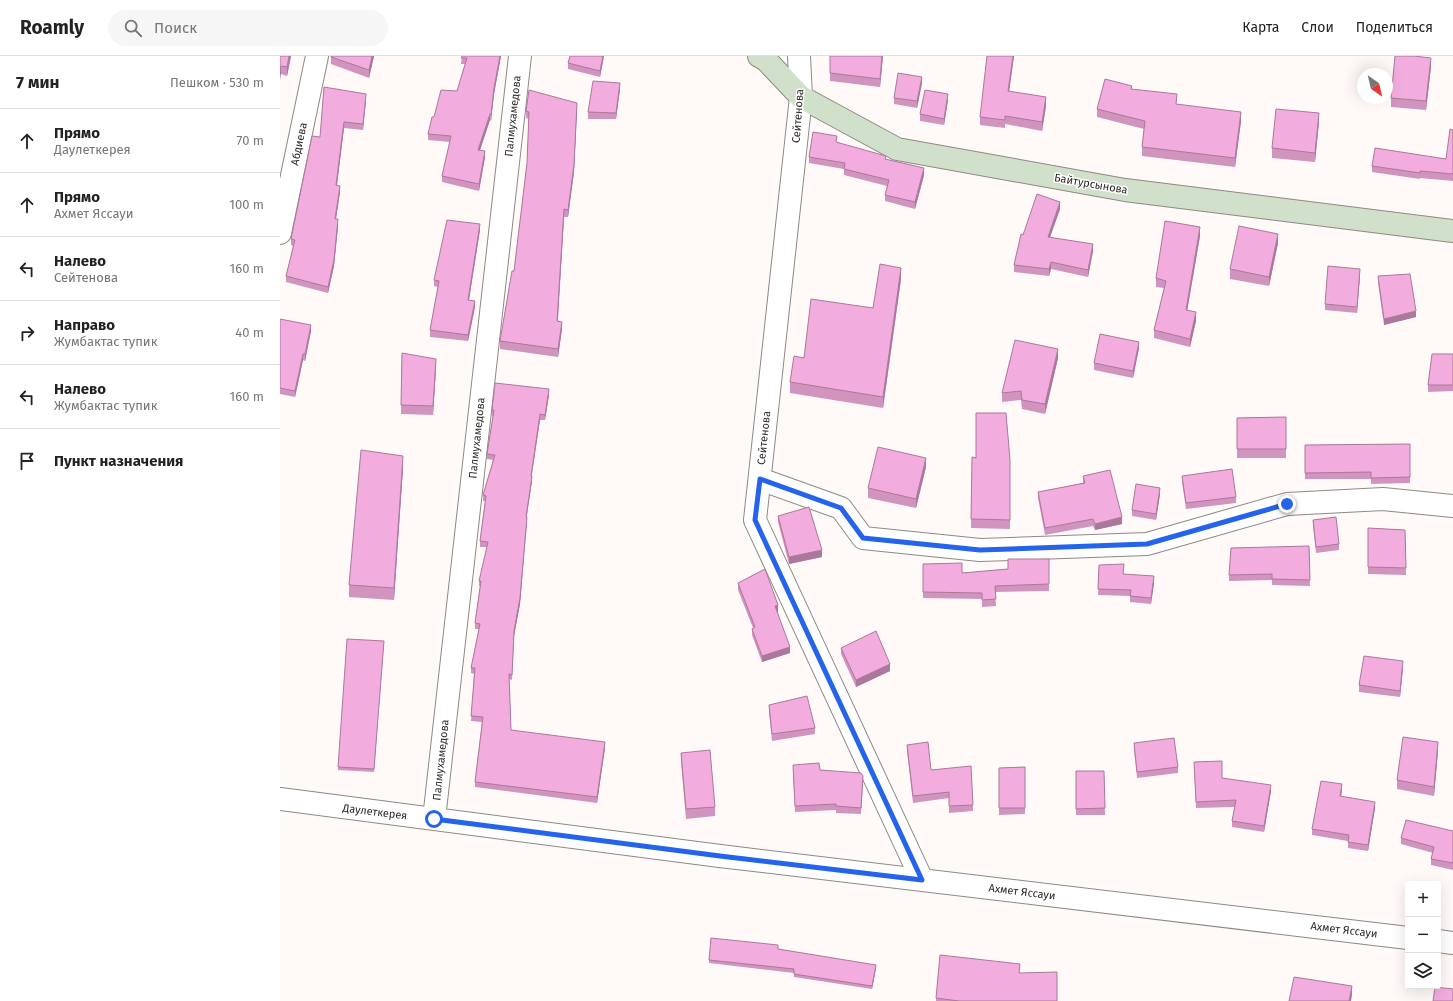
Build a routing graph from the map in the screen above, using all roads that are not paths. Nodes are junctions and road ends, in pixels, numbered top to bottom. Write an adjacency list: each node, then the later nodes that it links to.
1 (317, 56): 7 (street, Абдиева)
2 (520, 56): 11 (street, Палмухамедова)
3 (759, 56): 5 (main road, Байтурсынова)
4 (799, 56): 5 (street, Сейтенова)
5 (801, 97): 6 (main road, Байтурсынова); 8 (street, Сейтенова)
6 (1453, 231)
7 (280, 233)
8 (760, 479): 9 (street); 13 (street, Сейтенова)
9 (1453, 506)
10 (280, 799): 11 (street, Даулеткерея)
11 (434, 819): 12 (street, Даулеткерея)
12 (636, 846): 13 (street, Ахмет Яссауи)
13 (922, 880): 14 (street, Ахмет Яссауи)
14 (1405, 938)
15 (1441, 941): 16 (street)
16 (1453, 943)

